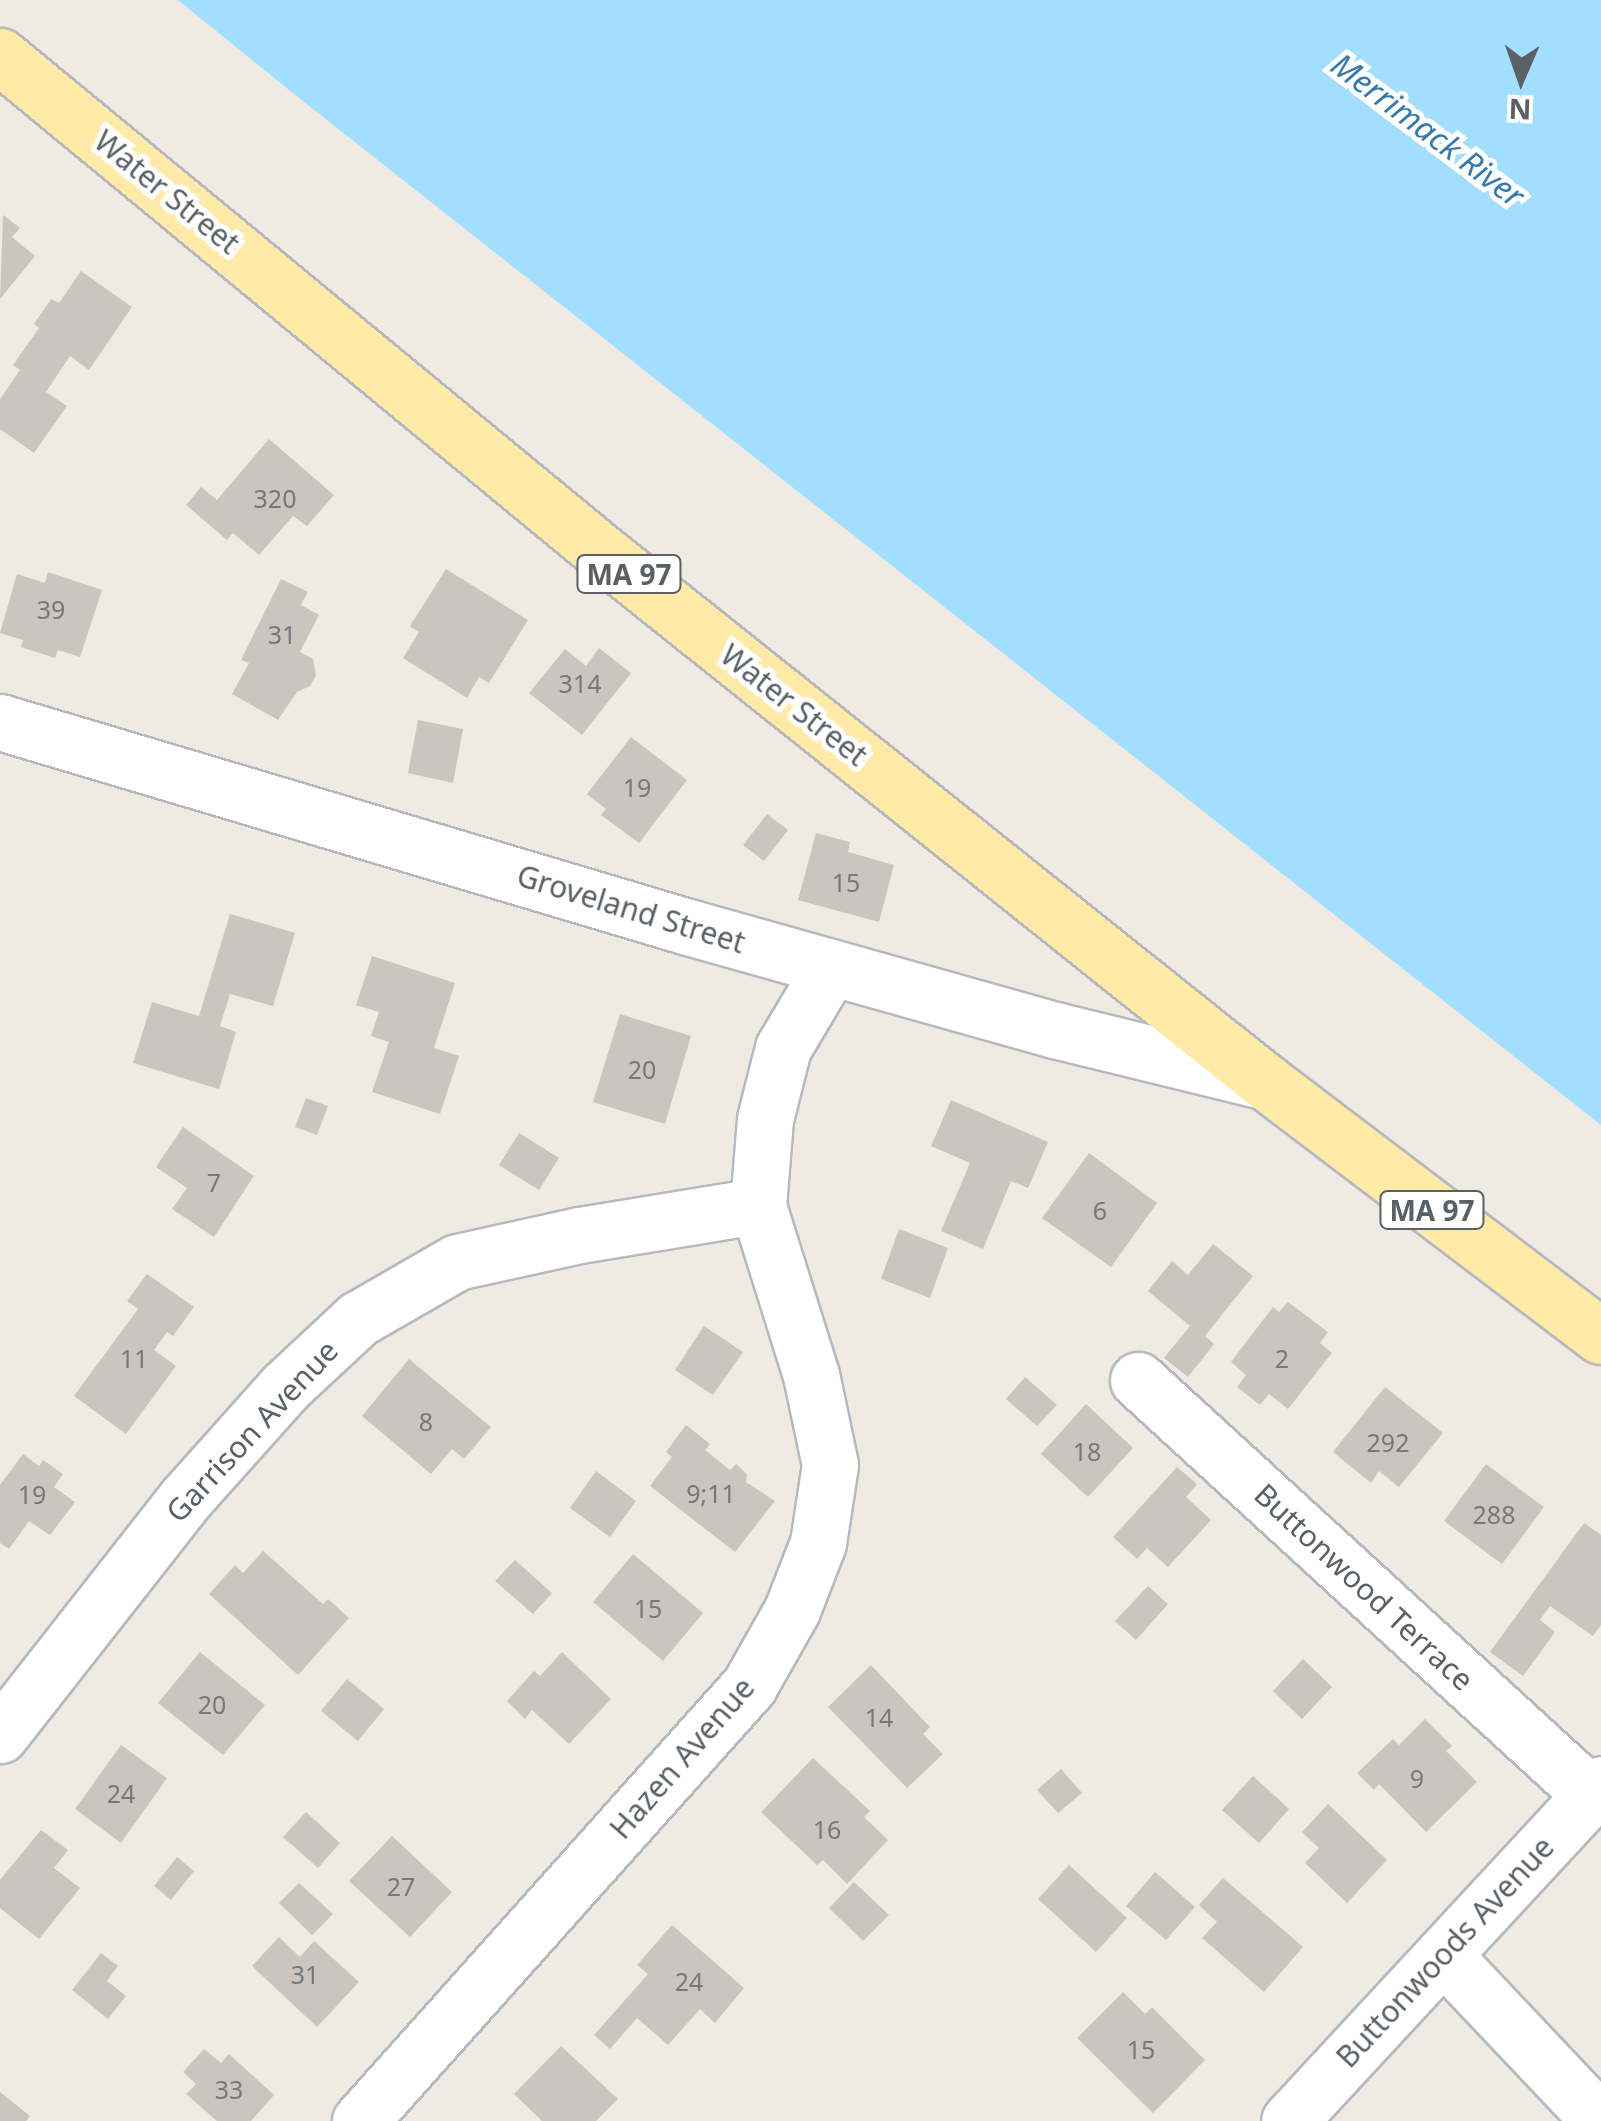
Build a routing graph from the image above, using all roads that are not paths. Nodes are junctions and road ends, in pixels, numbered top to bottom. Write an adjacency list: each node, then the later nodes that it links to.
1 (0, 56): 4 (main road, Water Street / MA 97)
2 (0, 722): 3 (street, Groveland Street)
3 (831, 967): 4 (street, Groveland Street); 5 (street)
4 (1266, 1082): 6 (main road, Water Street / MA 97)
5 (758, 1206): 8 (street, Garrison Avenue); 11 (street, Hazen Avenue)
6 (1601, 1336)
7 (1138, 1380): 9 (street, Buttonwood Terrace)
8 (0, 1735)
9 (1596, 1790): 10 (street, Buttonwoods Avenue)
10 (1443, 1955): 12 (street, Buttonwoods Avenue); 13 (street)
11 (360, 2121)
12 (1289, 2121)
13 (1600, 2121)

